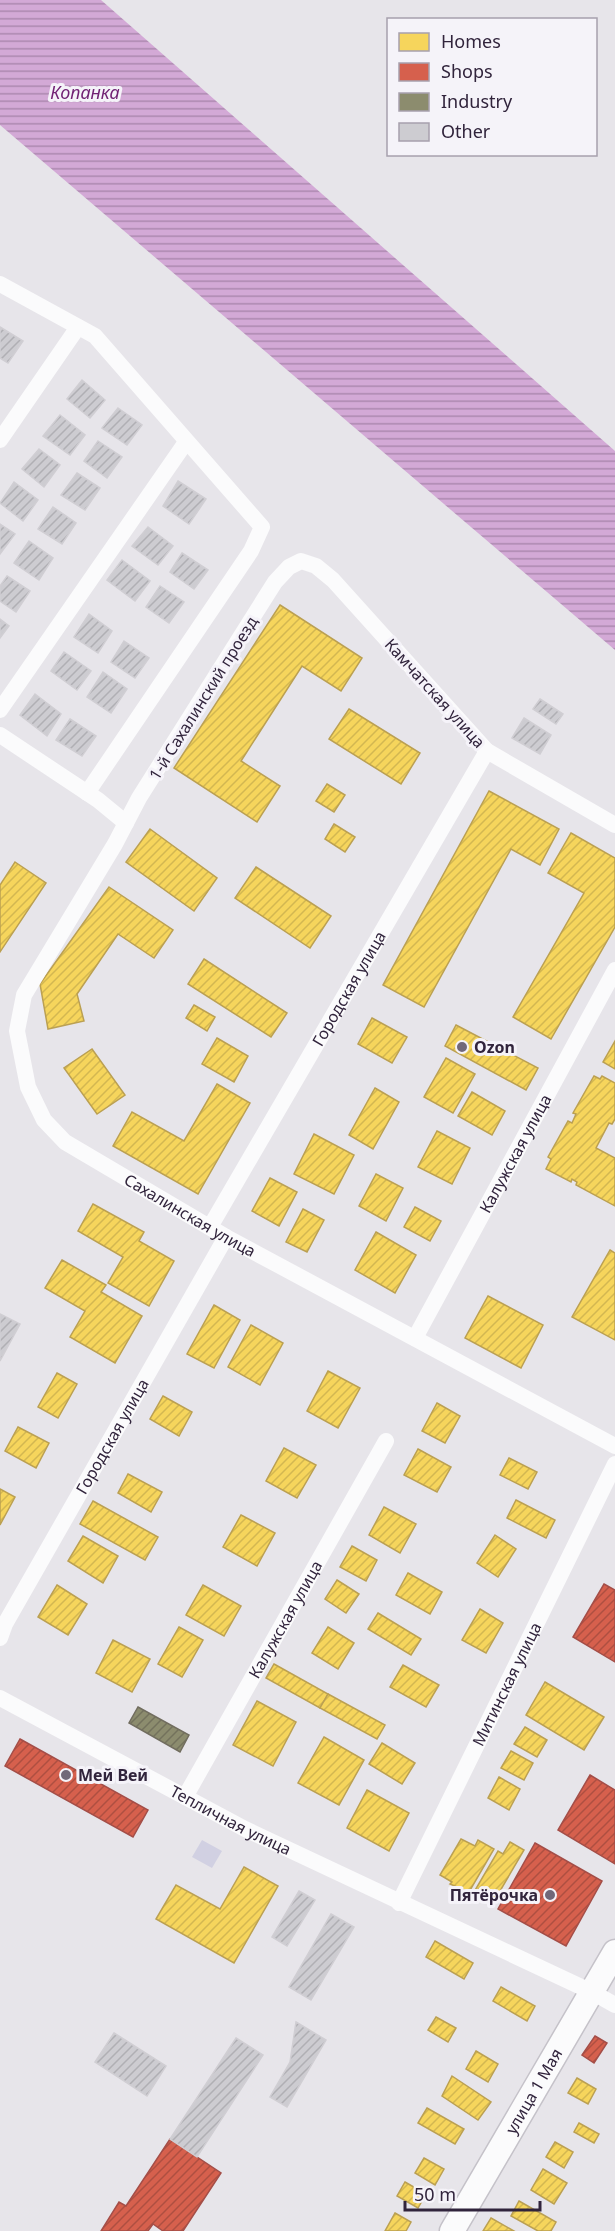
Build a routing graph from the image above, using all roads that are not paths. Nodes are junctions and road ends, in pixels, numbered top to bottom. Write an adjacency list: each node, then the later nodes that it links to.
1 (0, 284): 2 (street)
2 (78, 327): 3 (street); 4 (street)
3 (0, 441)
4 (186, 442): 6 (street); 9 (street)
5 (301, 561): 8 (street, Камчатская улица); 10 (street, 1-й Сахалинский проезд)
6 (0, 710)
7 (0, 735): 9 (street)
8 (487, 751): 11 (street, Камчатская улица); 14 (street, Городская улица)
9 (87, 793): 10 (street)
10 (126, 823): 12 (street, 1-й Сахалинский проезд)
11 (615, 825)
12 (115, 844): 14 (street, Сахалинская улица)
13 (615, 970): 16 (street, Калужская улица)
14 (210, 1227): 15 (street, Сахалинская улица)
15 (226, 1237): 16 (street, Сахалинская улица); 20 (street, Городская улица)
16 (416, 1338): 18 (street, Сахалинская улица)
17 (386, 1441): 22 (street, Калужская улица)
18 (615, 1446)
19 (615, 1464): 23 (street, Митинская улица)
20 (0, 1638)
21 (0, 1698): 22 (street, Тепличная улица)
22 (185, 1797): 23 (street, Тепличная улица)
23 (406, 1906): 25 (street, Тепличная улица)
24 (615, 1952): 25 (street, улица 1 Мая)
25 (592, 1992): 26 (street, Тепличная улица); 27 (street, улица 1 Мая)
26 (615, 2005)
27 (452, 2231)

